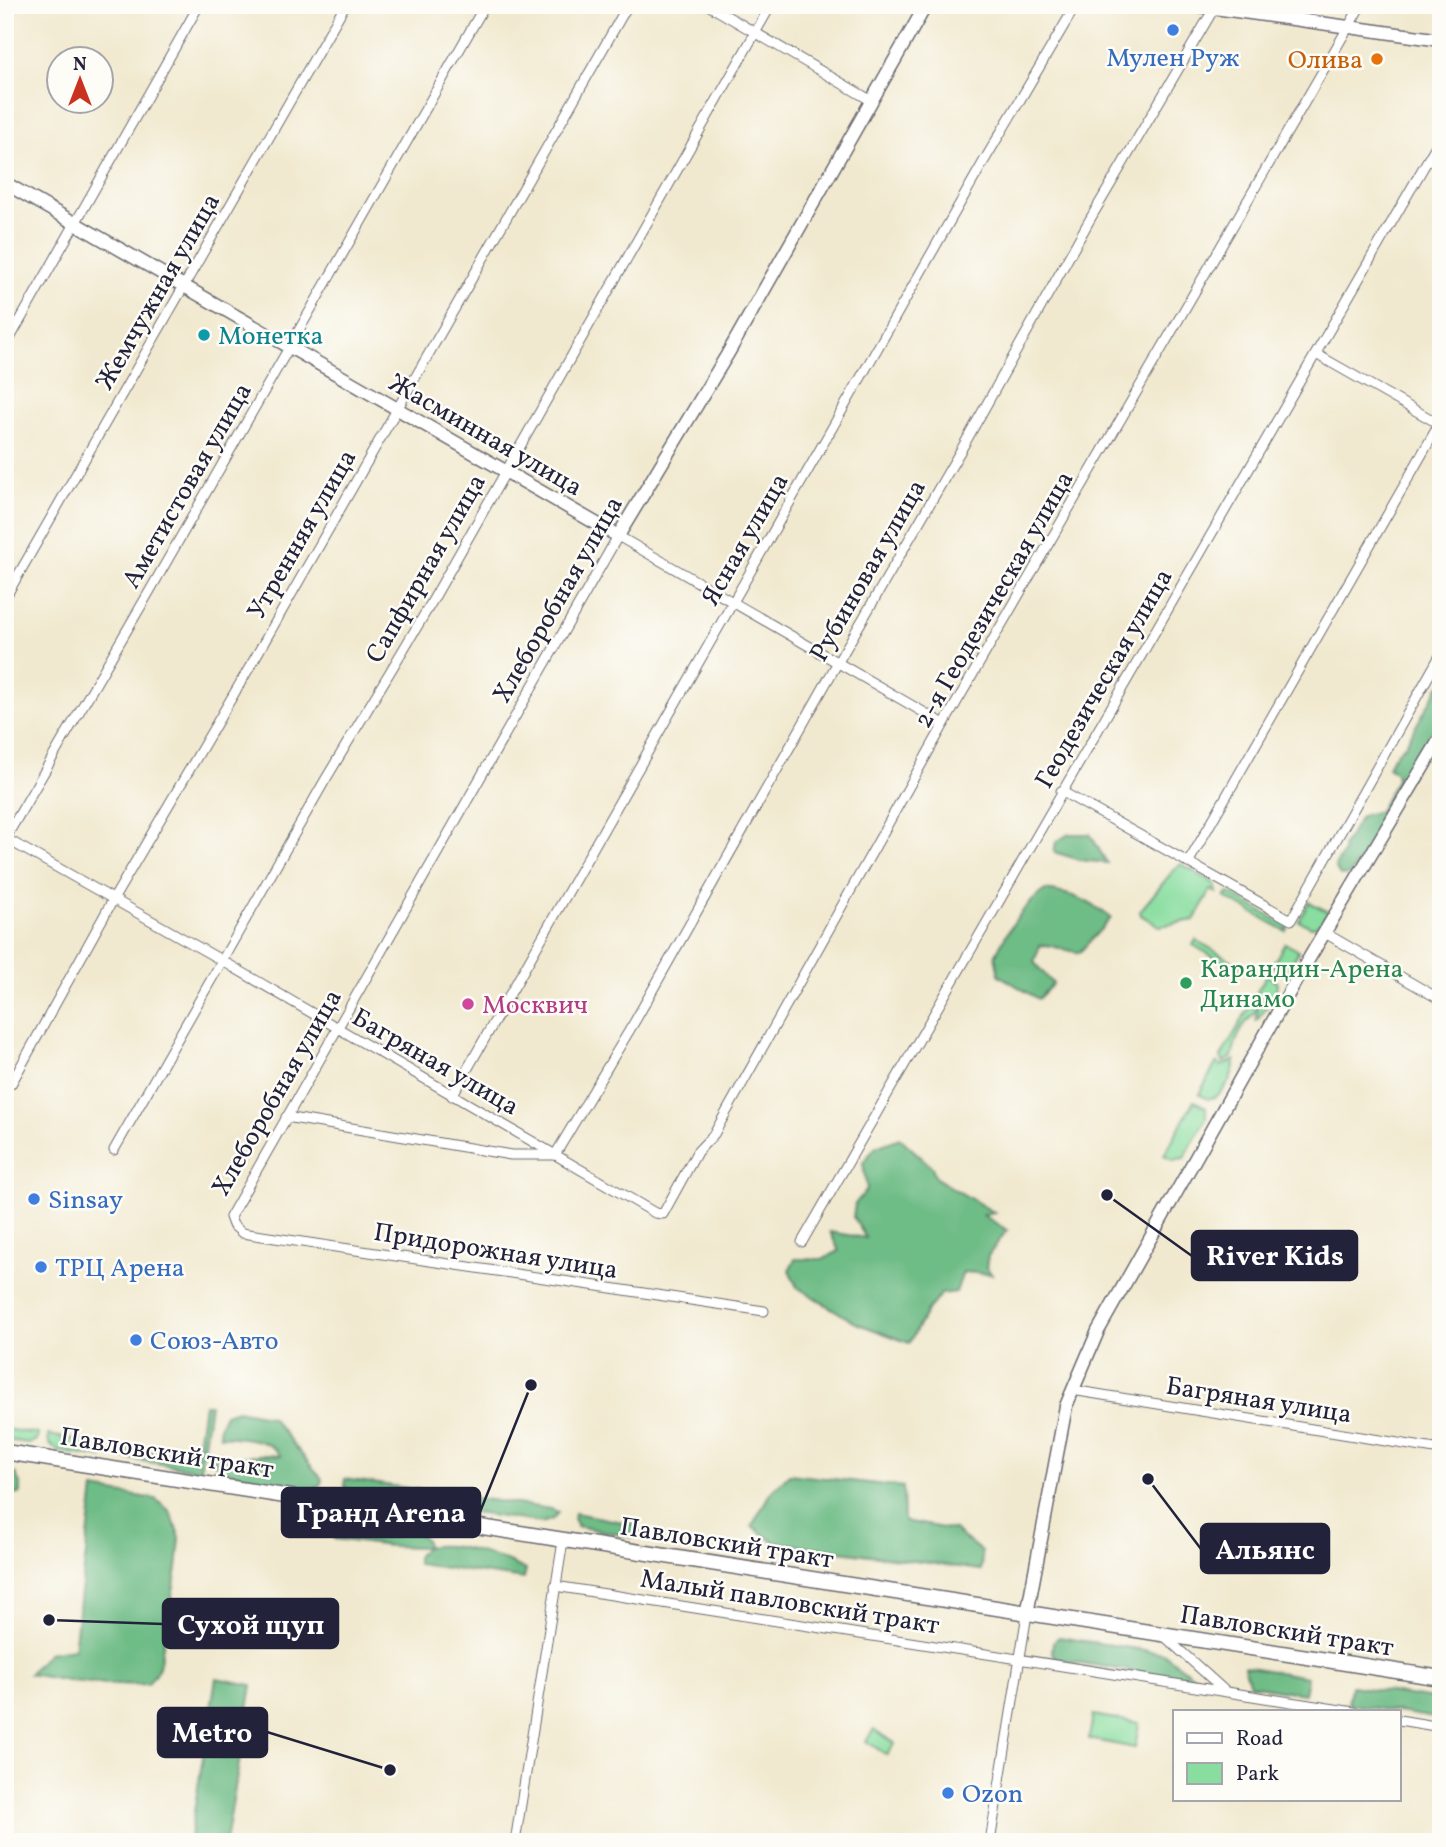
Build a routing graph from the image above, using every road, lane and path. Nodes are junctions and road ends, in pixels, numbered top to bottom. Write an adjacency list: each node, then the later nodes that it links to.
1 (199, 5): 18 (street)
2 (345, 5): 19 (street, Жемчужная улица)
3 (485, 5): 21 (street, Аметистовая улица)
4 (628, 5): 23 (street, Утренняя улица)
5 (708, 5): 13 (street)
6 (771, 5): 13 (street, Сапфирная улица)
7 (926, 5): 15 (street, Хлеборобная улица)
8 (1076, 5): 28 (street, Ясная улица)
9 (1192, 5): 11 (street)
10 (1360, 5): 12 (street, 2-я Геодезическая улица)
11 (1215, 7): 12 (street); 30 (street, Рубиновая улица)
12 (1347, 28): 14 (street); 31 (street, 2-я Геодезическая улица)
13 (755, 33): 15 (street); 25 (street, Сапфирная улица)
14 (1441, 40)
15 (872, 101): 26 (street, Хлеборобная улица)
16 (1441, 137): 22 (street, Геодезическая улица)
17 (5, 183): 18 (street, Жасминная улица)
18 (74, 224): 19 (street, Жасминная улица); 20 (street)
19 (183, 287): 21 (street, Жасминная улица); 27 (street, Жемчужная улица)
20 (5, 347)
21 (289, 347): 23 (street, Жасминная улица); 34 (street, Аметистовая улица)
22 (1316, 354): 24 (street); 33 (street, Геодезическая улица)
23 (397, 410): 25 (street, Жасминная улица); 36 (street, Утренняя улица)
24 (1440, 423): 35 (street)
25 (505, 471): 26 (street, Жасминная улица); 38 (street, Сапфирная улица)
26 (618, 536): 28 (street, Жасминная улица); 40 (street, Хлеборобная улица)
27 (5, 598)
28 (733, 600): 30 (street, Жасминная улица); 42 (street, Ясная улица)
29 (1441, 654): 35 (street)
30 (838, 662): 31 (street, Жасминная улица); 45 (street, Рубиновая улица)
31 (944, 723): 46 (street, 2-я Геодезическая улица)
32 (1441, 737): 37 (street)
33 (1061, 791): 35 (street); 48 (street, Геодезическая улица)
34 (5, 838): 36 (street, Багряная улица)
35 (1188, 863)
36 (114, 898): 38 (street, Багряная улица); 41 (street, Утренняя улица)
37 (1325, 933): 39 (street); 50 (street)
38 (221, 960): 40 (street, Багряная улица); 44 (street, Сапфирная улица)
39 (1441, 1000)
40 (338, 1029): 42 (street, Багряная улица); 43 (street, Хлеборобная улица)
41 (11, 1084)
42 (452, 1096): 45 (street, Багряная улица)
43 (286, 1117): 45 (street); 47 (street, Хлеборобная улица)
44 (114, 1150)
45 (555, 1155): 46 (street, Багряная улица)
46 (663, 1214)
47 (230, 1217): 49 (street, Придорожная улица)
48 (802, 1242)
49 (764, 1311)
50 (1072, 1390): 51 (street, Багряная улица); 55 (street)
51 (1441, 1450)
52 (5, 1452): 53 (main road, Павловский тракт)
53 (563, 1541): 54 (street); 55 (main road, Павловский тракт)
54 (555, 1586): 57 (street, Малый павловский тракт); 63 (street)
55 (1027, 1614): 56 (main road, Павловский тракт); 57 (street)
56 (1163, 1636): 58 (main road, Павловский тракт); 59 (street)
57 (1019, 1658): 59 (street); 64 (street)
58 (1441, 1678)
59 (1226, 1691): 60 (street)
60 (1342, 1710)
61 (1400, 1720): 62 (street)
62 (1441, 1727)
63 (515, 1842)
64 (990, 1842)

